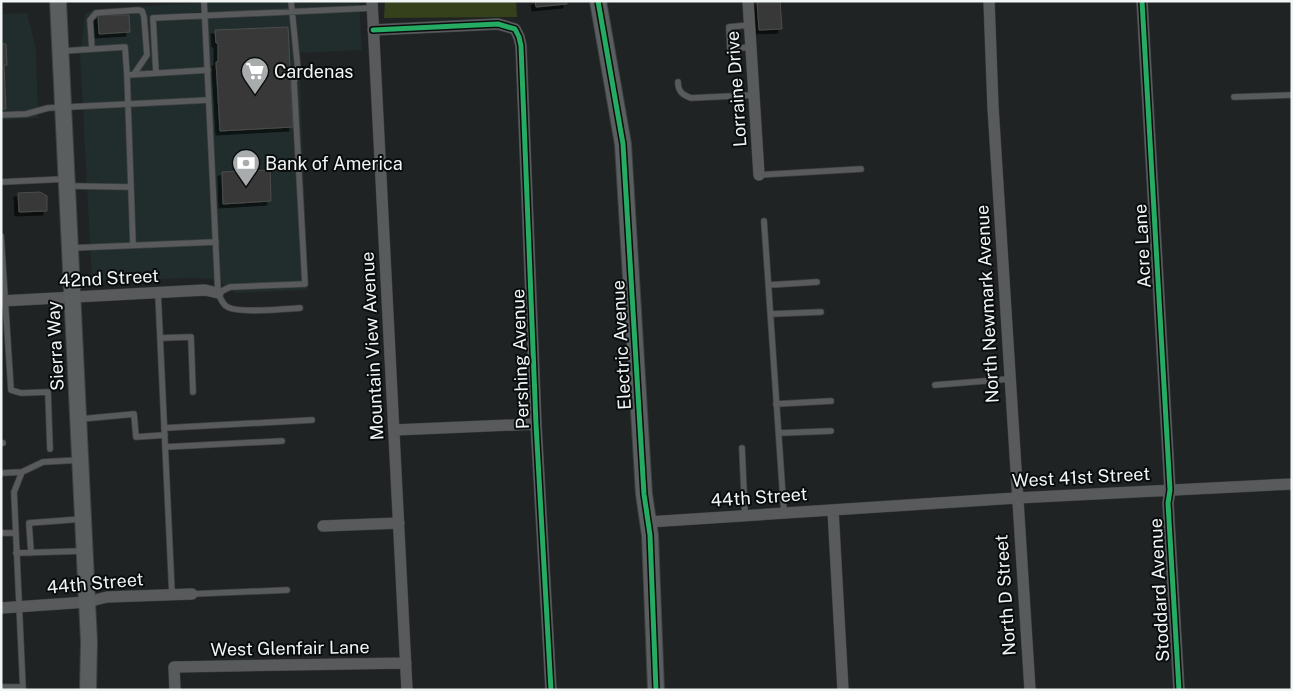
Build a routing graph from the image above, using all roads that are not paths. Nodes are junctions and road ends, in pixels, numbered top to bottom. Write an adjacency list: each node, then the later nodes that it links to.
1 (58, 1): 15 (main road, Sierra Way)
2 (204, 1): 10 (lane)
3 (291, 1): 9 (lane)
4 (598, 1): 76 (main road, Electric Avenue)
5 (748, 1): 11 (street, Lorraine Drive)
6 (989, 1): 48 (street, North Newmark Avenue)
7 (1142, 1): 69 (street, Acre Lane)
8 (372, 5): 9 (lane); 12 (street, Mountain View Avenue)
9 (293, 10): 10 (lane); 41 (lane)
10 (205, 14): 16 (lane); 17 (lane)
11 (749, 25): 13 (street, Lorraine Drive); 13 (lane)
12 (373, 30): 55 (street, Pershing Avenue); 57 (street, Mountain View Avenue)
13 (751, 47): 21 (street, Lorraine Drive)
14 (92, 49): 15 (lane); 18 (lane); 19 (lane)
15 (61, 51): 26 (main road, Sierra Way)
16 (208, 70): 17 (lane); 24 (lane)
17 (156, 73): 18 (lane)
18 (134, 74): 19 (lane)
19 (127, 75): 25 (lane)
20 (678, 82): 21 (lane)
21 (754, 95): 29 (street, Lorraine Drive)
22 (1292, 95): 23 (lane)
23 (1234, 97)
24 (209, 100): 25 (lane); 35 (lane)
25 (127, 104): 26 (lane); 32 (lane)
26 (64, 107): 27 (lane); 31 (main road, Sierra Way)
27 (1, 115)
28 (861, 170): 29 (lane)
29 (758, 175)
30 (1, 182): 31 (lane)
31 (67, 183): 32 (lane); 37 (main road, Sierra Way)
32 (130, 187): 36 (lane)
33 (764, 221): 39 (lane)
34 (1, 236): 43 (lane)
35 (216, 242): 36 (lane); 41 (lane)
36 (133, 245): 37 (lane)
37 (70, 248): 42 (main road, Sierra Way)
38 (817, 282): 39 (lane)
39 (769, 285): 46 (lane)
40 (158, 293): 41 (street, 42nd Street); 42 (street, 42nd Street); 47 (lane)
41 (218, 293): 44 (lane)
42 (73, 298): 43 (street, 42nd Street); 53 (main road, Sierra Way)
43 (3, 301): 64 (lane)
44 (300, 308)
45 (821, 312): 46 (lane)
46 (771, 314): 52 (lane)
47 (160, 338): 50 (lane); 56 (lane)
48 (1009, 379): 49 (lane); 70 (street, North Newmark Avenue)
49 (935, 386)
50 (193, 392)
51 (831, 401): 52 (lane)
52 (776, 404): 59 (lane)
53 (79, 419): 60 (lane); 65 (main road, Sierra Way)
54 (312, 420): 56 (lane)
55 (536, 424): 57 (street); 96 (street, Pershing Avenue)
56 (164, 428): 60 (lane)
57 (394, 430): 77 (street, Mountain View Avenue)
58 (831, 431): 59 (lane)
59 (779, 433): 73 (lane)
60 (164, 435): 62 (lane)
61 (282, 441): 62 (lane)
62 (165, 447): 85 (lane)
63 (742, 448): 74 (lane)
64 (50, 449)
65 (80, 460): 66 (lane); 75 (main road, Sierra Way)
66 (22, 472): 67 (lane); 79 (lane)
67 (1, 473)
68 (1292, 484): 69 (street, West 41st Street)
69 (1170, 490): 70 (street, West 41st Street); 100 (street, Stoddard Avenue)
70 (1016, 498): 71 (street, West 41st Street); 99 (street, North D Street)
71 (872, 507): 72 (street, 44th Street)
72 (833, 510): 73 (street, 44th Street); 98 (street)
73 (784, 513): 74 (street, 44th Street)
74 (746, 516): 76 (street, 44th Street)
75 (83, 519): 81 (main road, Sierra Way); 83 (lane)
76 (648, 522): 97 (main road, Electric Avenue)
77 (399, 523): 78 (street); 90 (street, Mountain View Avenue)
78 (323, 526)
79 (16, 533): 80 (lane); 82 (lane)
80 (1, 534)
81 (85, 550): 83 (lane); 87 (main road, Sierra Way)
82 (16, 553): 83 (lane); 88 (lane)
83 (31, 553)
84 (288, 590): 86 (lane)
85 (172, 594): 86 (street, 44th Street); 87 (street, 44th Street)
86 (192, 594)
87 (87, 602): 88 (street, 44th Street); 93 (main road, Sierra Way)
88 (19, 606): 89 (street, 44th Street); 92 (lane)
89 (1, 608)
90 (406, 663): 94 (street, West Glenfair Lane); 95 (street, Mountain View Avenue)
91 (1, 687): 92 (lane)
92 (22, 688)
93 (88, 690)
94 (175, 690)
95 (408, 690)
96 (551, 690)
97 (656, 690)
98 (843, 690)
99 (1030, 690)
100 (1179, 690)

